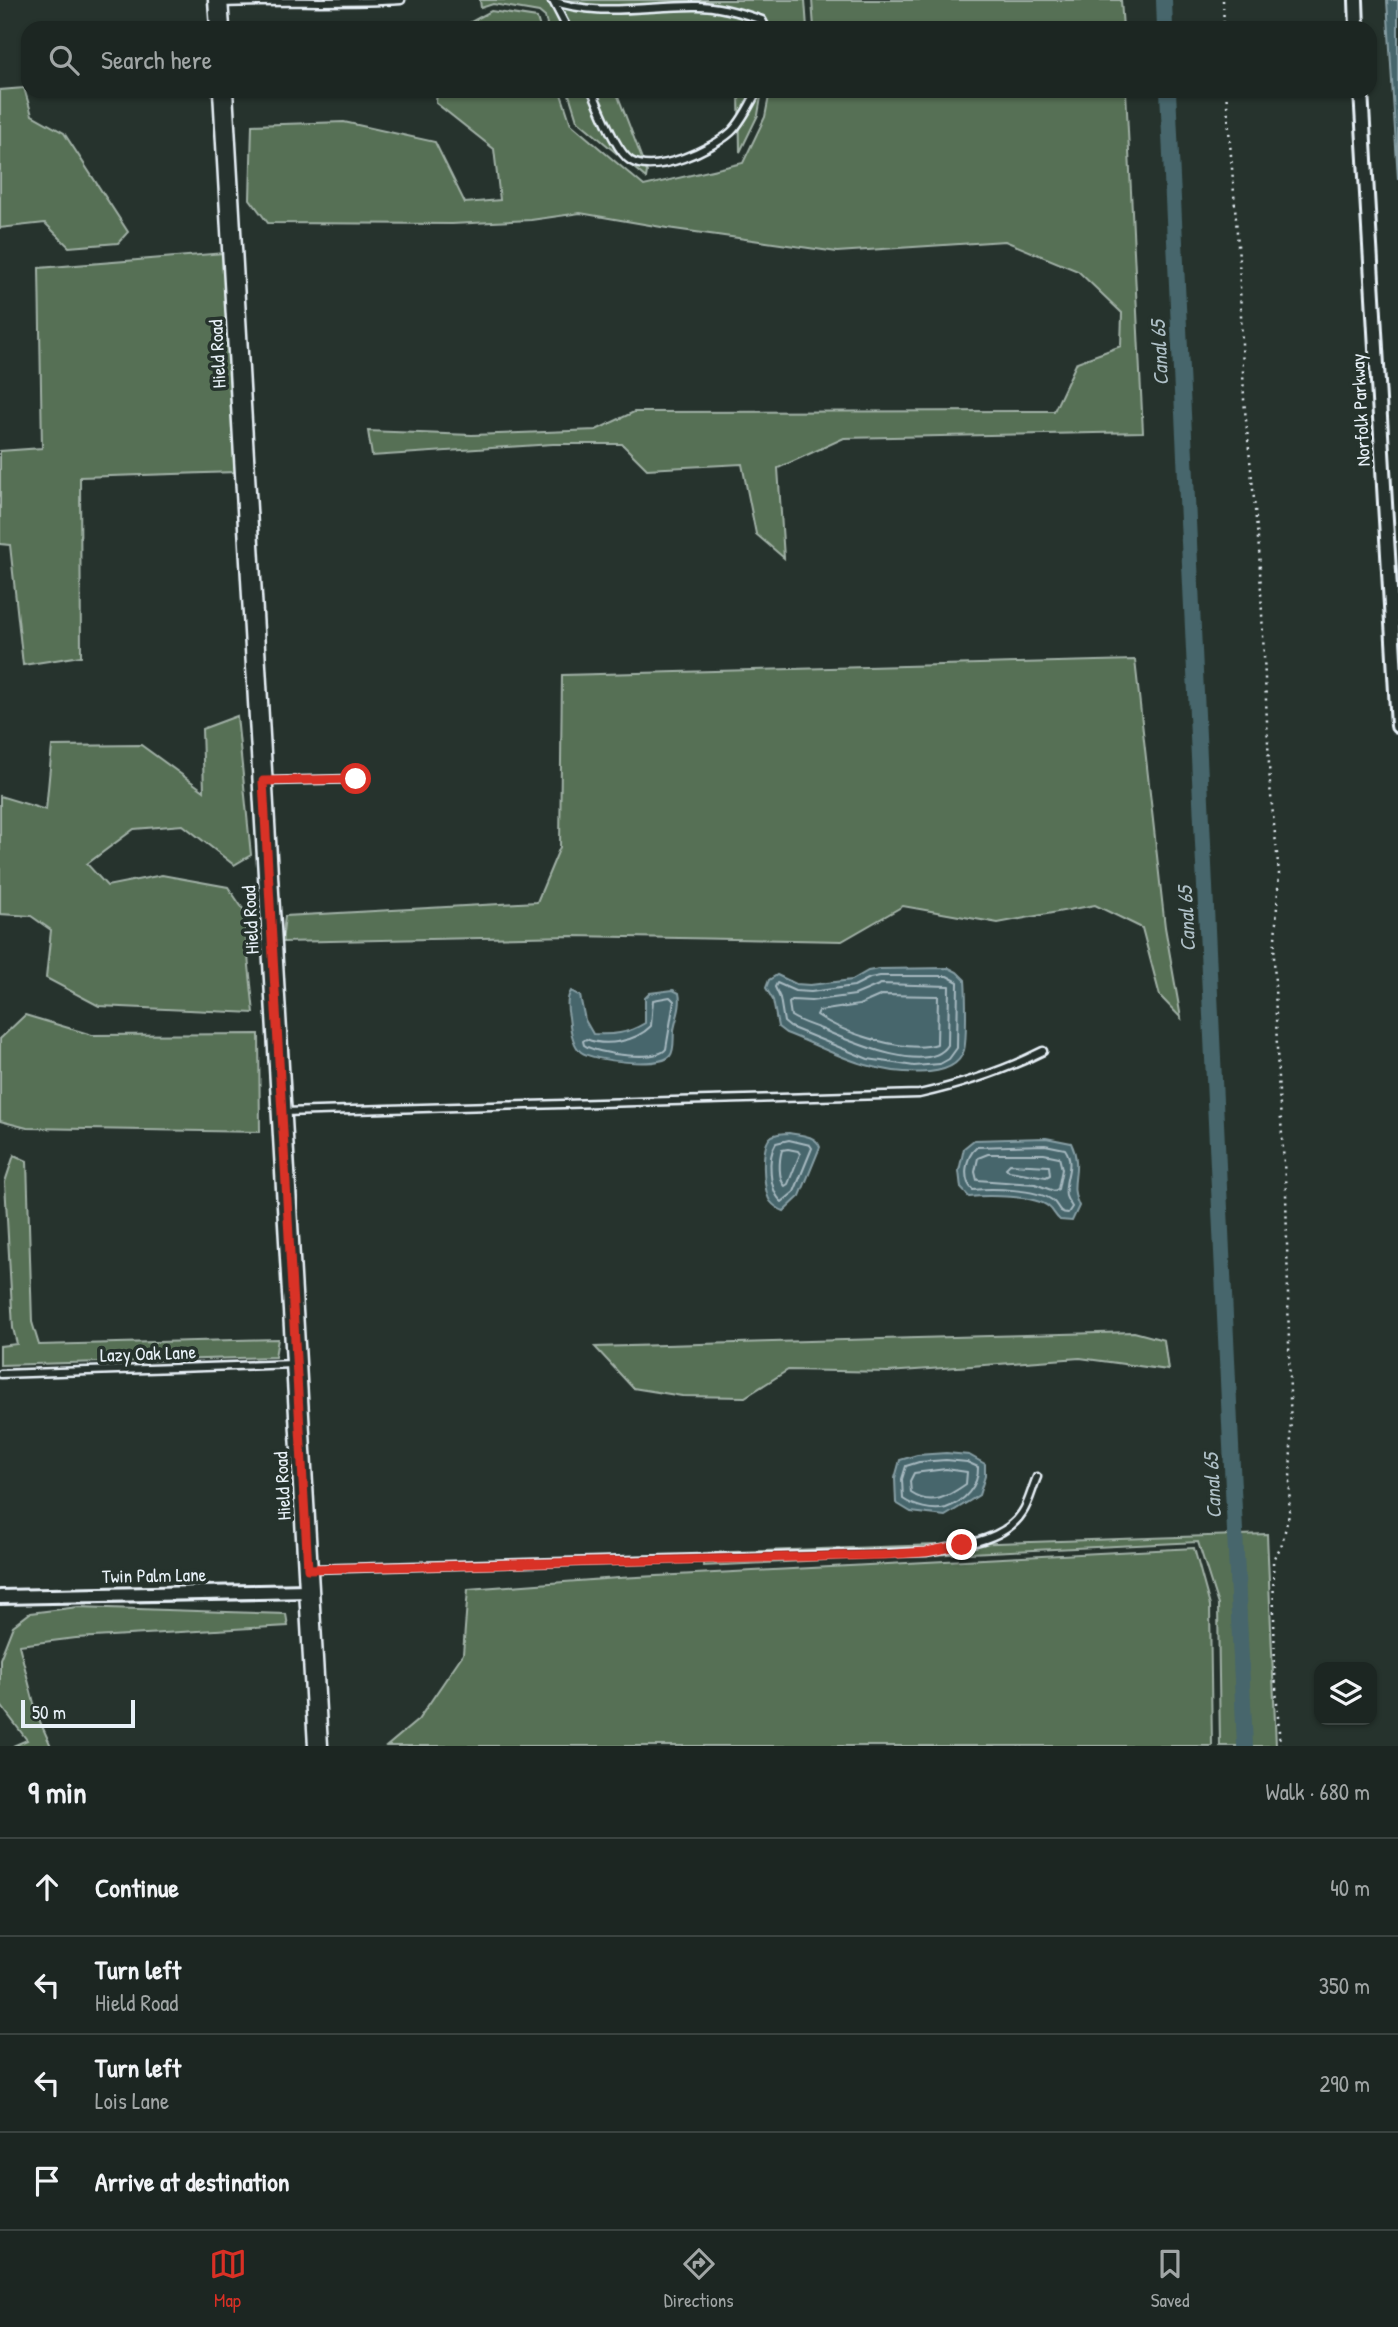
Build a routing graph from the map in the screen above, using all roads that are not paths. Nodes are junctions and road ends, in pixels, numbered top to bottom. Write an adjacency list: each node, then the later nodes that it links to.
1 (401, 0): 4 (lane)
2 (552, 0): 6 (lane); 7 (lane)
3 (1356, 0): 8 (street)
4 (218, 1): 5 (street)
5 (219, 21)
6 (563, 21)
7 (762, 21)
8 (1357, 21)
9 (223, 98): 15 (street, Hield Road)
10 (595, 98): 11 (lane)
11 (753, 98)
12 (1361, 98): 13 (street, Norfolk Parkway)
13 (1398, 726)
14 (356, 779): 15 (lane)
15 (263, 781): 17 (street, Hield Road)
16 (1043, 1051): 17 (lane)
17 (282, 1112): 18 (street, Hield Road)
18 (296, 1364): 19 (lane, Lazy Oak Lane); 21 (street, Hield Road)
19 (0, 1374)
20 (1037, 1477): 21 (lane)
21 (308, 1569): 22 (street, Hield Road)
22 (309, 1591): 23 (street, Twin Palm Lane); 24 (street, Hield Road)
23 (0, 1597)
24 (318, 1746)

